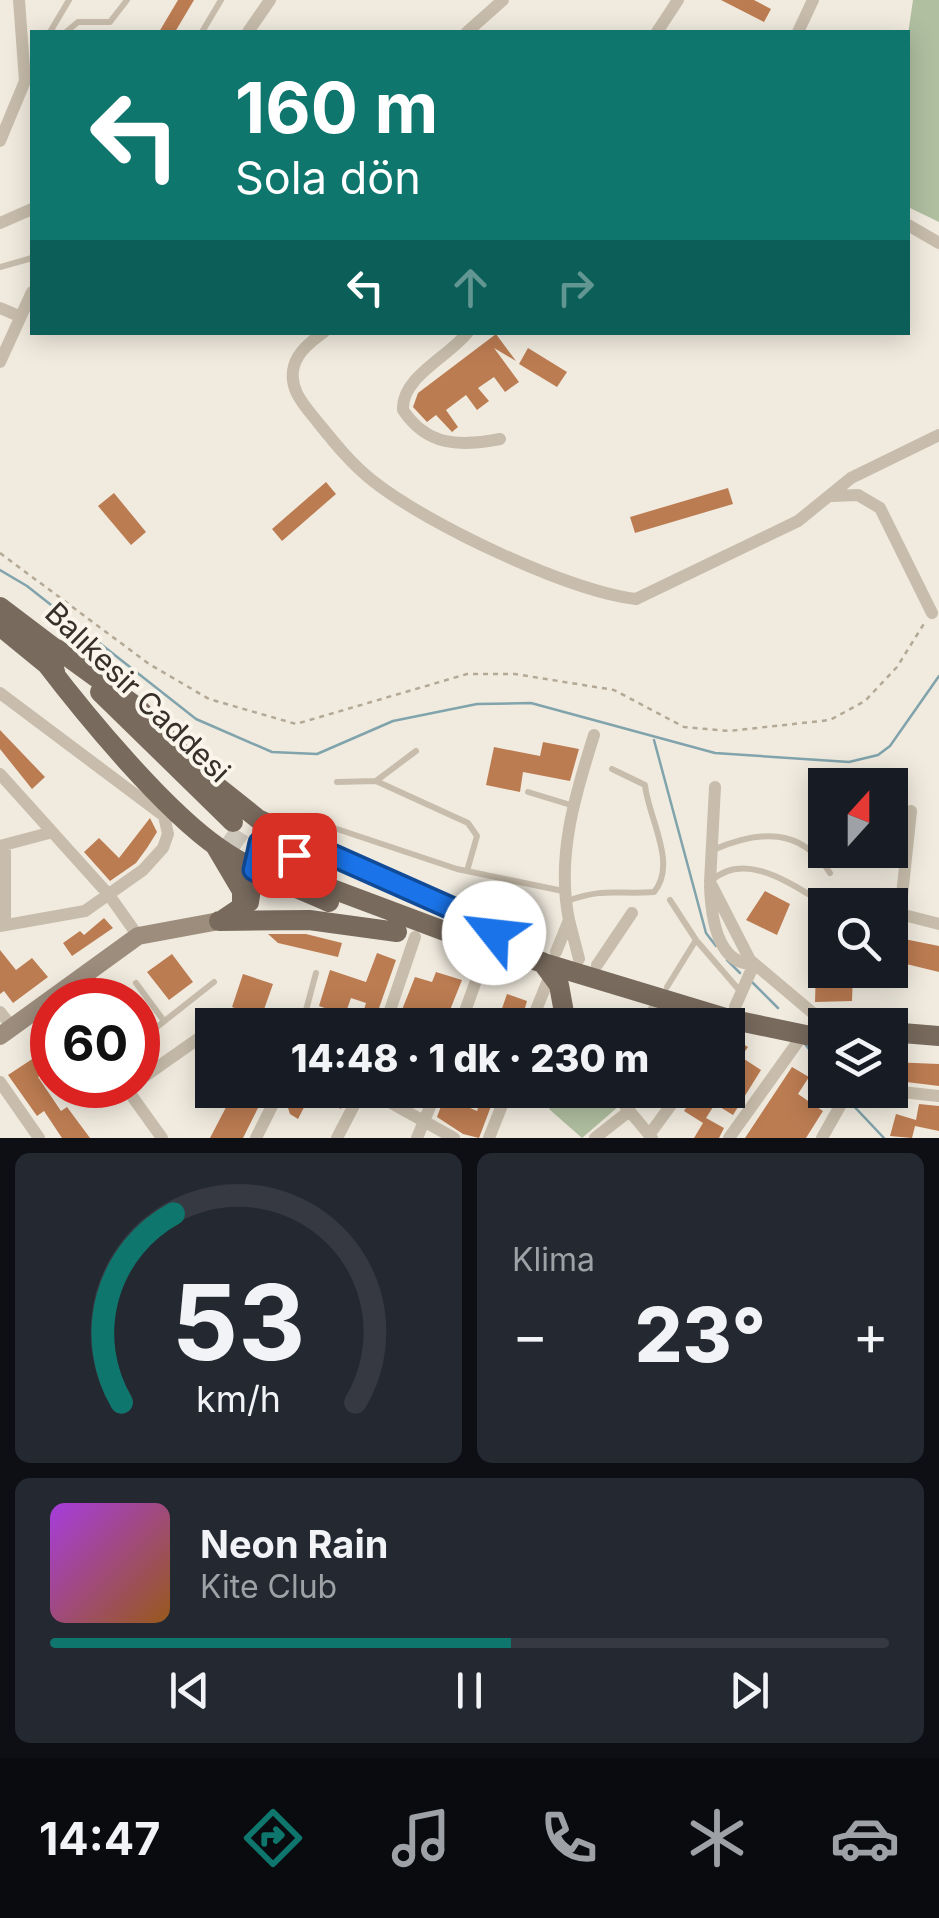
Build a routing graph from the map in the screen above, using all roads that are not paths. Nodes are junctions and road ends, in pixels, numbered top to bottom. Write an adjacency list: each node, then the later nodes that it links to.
1 (18, 0): 18 (street)
2 (69, 0): 10 (lane)
3 (126, 0): 11 (lane)
4 (221, 0): 12 (lane)
5 (270, 0): 13 (street)
6 (494, 0): 14 (street)
7 (503, 0): 15 (street)
8 (678, 0): 16 (street)
9 (813, 0): 17 (street)
10 (51, 30)
11 (68, 30)
12 (203, 30)
13 (249, 30)
14 (466, 30)
15 (466, 30)
16 (658, 30)
17 (799, 30)
18 (30, 66)
19 (30, 75): 20 (street)
20 (0, 141)
21 (30, 210): 22 (street)
22 (0, 223)
23 (910, 227): 24 (street)
24 (939, 243)
25 (30, 259): 26 (lane)
26 (0, 267)
27 (30, 295): 29 (street)
28 (0, 308): 29 (street)
29 (18, 316): 32 (street)
30 (321, 335): 35 (street)
31 (466, 335): 34 (street)
32 (0, 362)
33 (939, 435): 35 (street)
34 (500, 439)
35 (833, 496): 37 (street)
36 (0, 607): 39 (main road, Balıkesir Caddesi)
37 (932, 613)
38 (0, 626): 39 (main road, Balıkesir Caddesi)
39 (51, 656): 53 (main road, Balıkesir Caddesi); 54 (main road)
40 (0, 693): 63 (street)
41 (594, 734): 49 (street)
42 (416, 751): 45 (lane)
43 (612, 770): 64 (lane)
44 (0, 774): 52 (street)
45 (376, 781): 46 (lane); 58 (lane)
46 (337, 782)
47 (715, 786): 56 (street)
48 (528, 792): 49 (lane)
49 (574, 806): 64 (street)
50 (911, 812): 72 (street)
51 (331, 828): 58 (lane)
52 (49, 833): 55 (street); 63 (street)
53 (225, 834): 57 (main road); 68 (main road)
54 (287, 835): 57 (main road); 61 (main road); 75 (main road)
55 (3, 846): 71 (street)
56 (712, 851): 59 (lane); 62 (street)
57 (254, 870): 61 (main road); 68 (main road)
58 (466, 870): 64 (lane)
59 (830, 873)
60 (321, 878): 75 (main road)
61 (278, 881): 68 (main road); 73 (main road)
62 (710, 882): 65 (lane); 77 (street)
63 (109, 894): 71 (street); 74 (street)
64 (564, 896): 69 (street)
65 (808, 896)
66 (670, 900): 76 (lane)
67 (632, 913): 78 (street)
68 (242, 916): 70 (main road); 73 (main road)
69 (569, 920): 78 (street); 78 (street)
70 (219, 922): 74 (main road)
71 (2, 924)
72 (939, 924)
73 (406, 934): 75 (main road); 84 (street)
74 (138, 936): 80 (main road)
75 (485, 940): 78 (main road); 85 (street)
76 (696, 940): 82 (lane); 90 (lane)
77 (754, 964): 91 (street); 92 (street)
78 (569, 970): 82 (main road); 86 (street); 87 (main road)
79 (316, 972): 83 (lane)
80 (82, 978)
81 (214, 982): 97 (lane)
82 (665, 992): 88 (street); 89 (main road)
83 (306, 1008)
84 (389, 1008)
85 (465, 1008)
86 (542, 1008)
87 (568, 1008)
88 (654, 1008)
89 (722, 1008)
90 (731, 1008)
91 (734, 1008)
92 (808, 1010)
93 (30, 1011): 100 (main road)
94 (745, 1013): 98 (main road)
95 (745, 1015): 102 (main road)
96 (160, 1016): 97 (lane)
97 (164, 1021): 99 (lane)
98 (808, 1023)
99 (160, 1024)
100 (4, 1025)
101 (908, 1033): 103 (main road)
102 (802, 1036): 104 (main road); 132 (street)
103 (939, 1036)
104 (808, 1037)
105 (195, 1041): 108 (street)
106 (908, 1047): 107 (main road)
107 (939, 1049)
108 (160, 1065)
109 (0, 1082): 124 (street)
110 (908, 1093): 111 (street)
111 (939, 1096)
112 (144, 1108): 125 (street)
113 (271, 1108): 126 (street)
114 (354, 1108): 127 (street)
115 (399, 1108): 122 (street)
116 (431, 1108): 122 (street)
117 (501, 1108): 130 (street)
118 (625, 1108): 121 (street)
119 (670, 1108): 123 (street)
120 (839, 1108): 133 (street)
121 (628, 1112): 123 (street); 131 (street)
122 (426, 1122): 128 (street); 129 (street)
123 (650, 1137)
124 (39, 1138)
125 (162, 1138)
126 (256, 1138)
127 (337, 1138)
128 (416, 1138)
129 (454, 1138)
130 (489, 1138)
131 (596, 1138)
132 (728, 1138)
133 (822, 1138)

